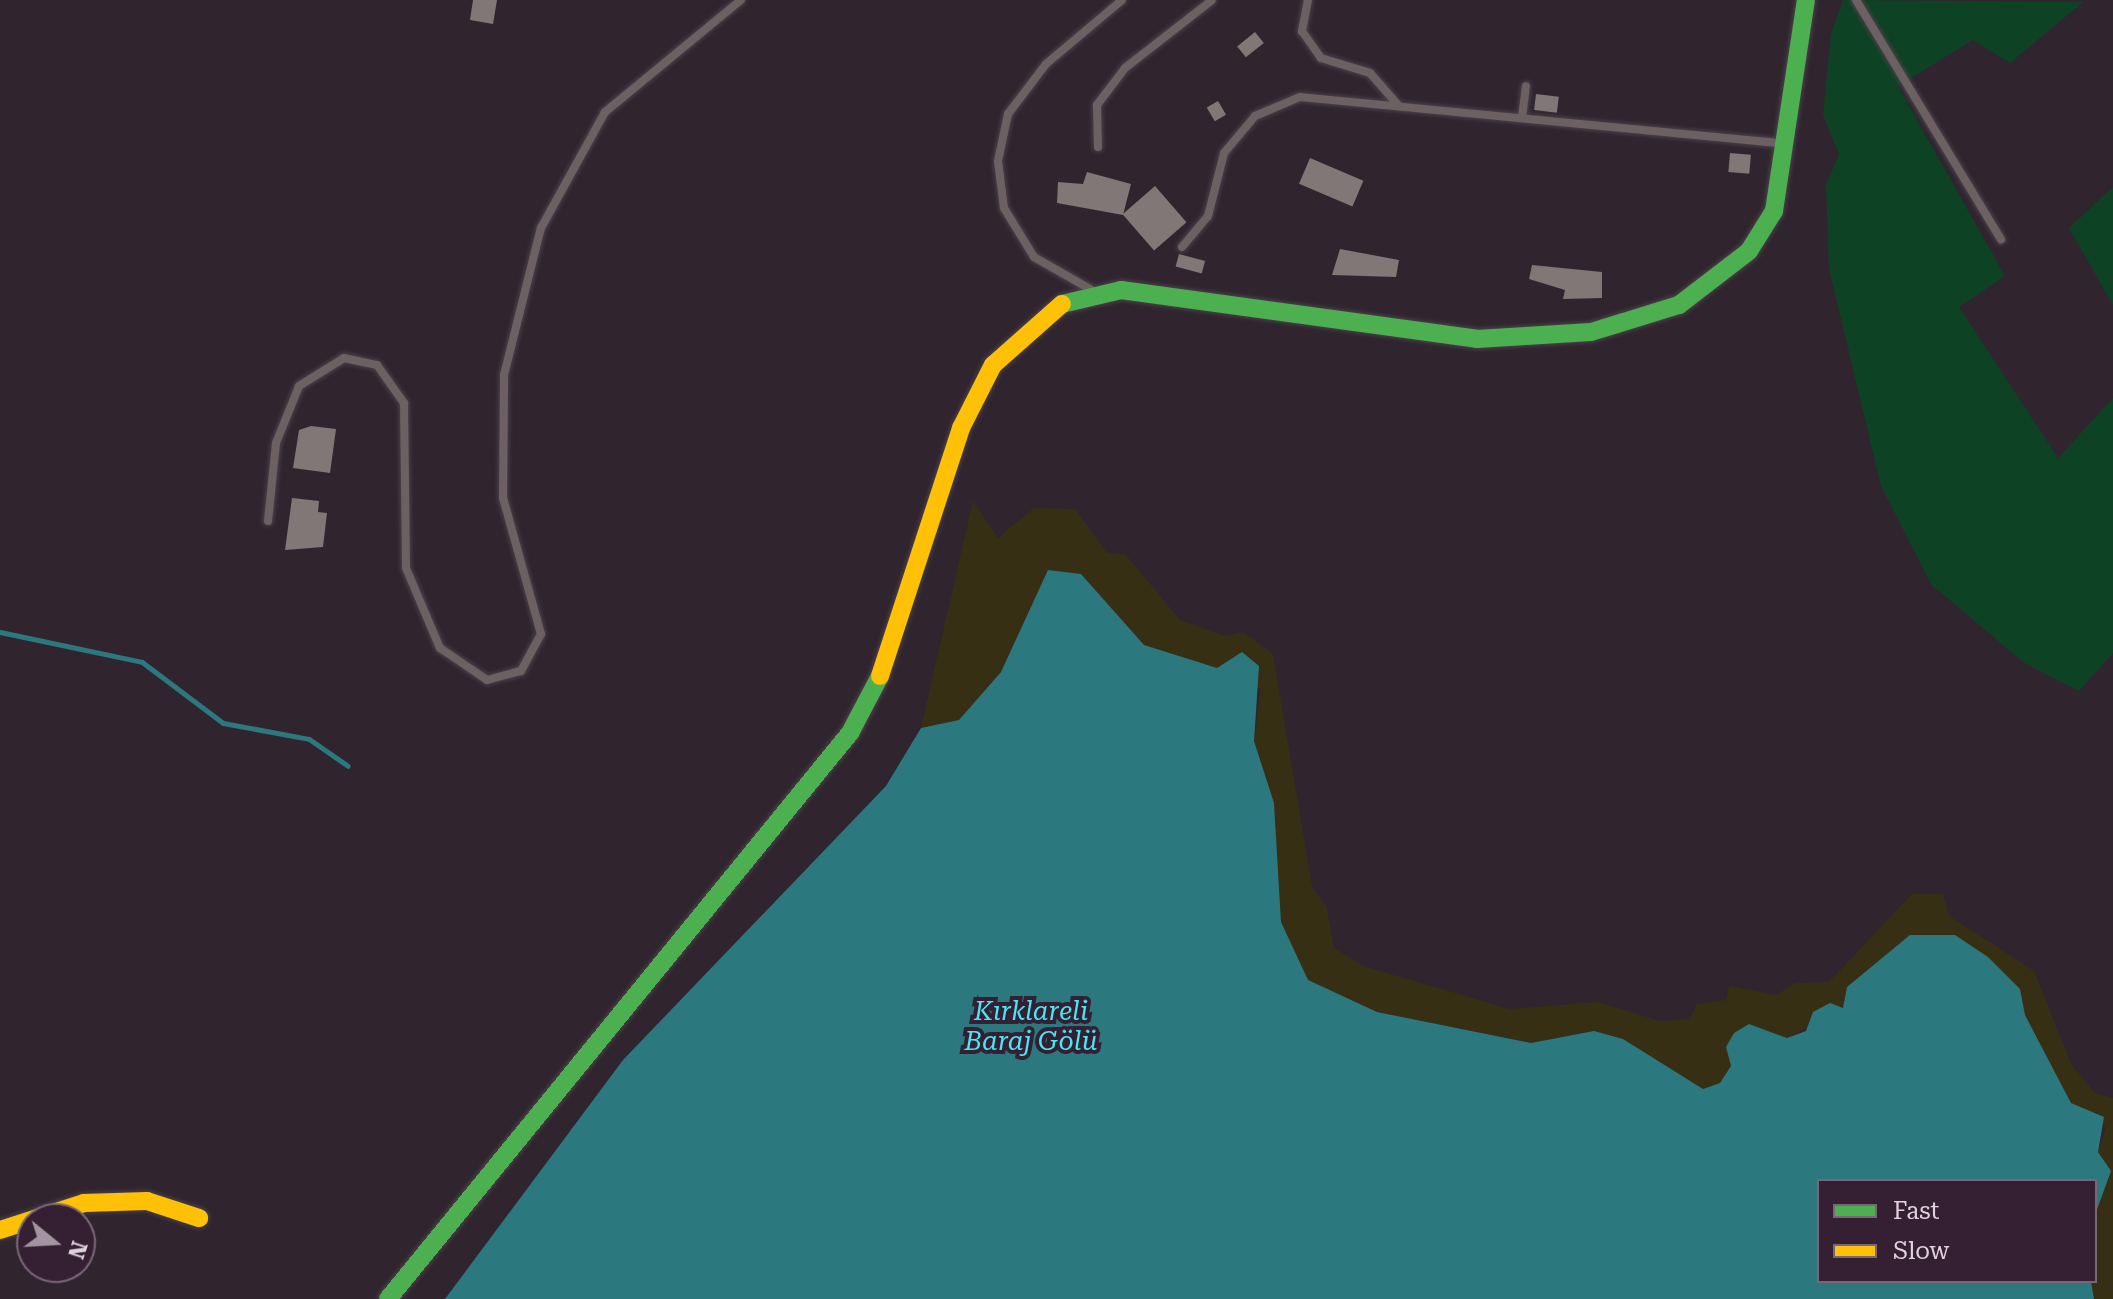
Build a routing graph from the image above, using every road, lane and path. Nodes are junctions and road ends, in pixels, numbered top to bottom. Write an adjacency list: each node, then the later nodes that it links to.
1 (741, 0): 15 (lane)
2 (1122, 0): 14 (lane)
3 (1212, 0): 11 (lane)
4 (1308, 0): 8 (lane)
5 (1806, 0): 10 (street)
6 (1856, 0): 12 (lane)
7 (1526, 86): 9 (lane)
8 (1400, 107): 9 (lane); 13 (lane)
9 (1522, 118): 10 (lane)
10 (1783, 143): 14 (street)
11 (1098, 147)
12 (2001, 239)
13 (1182, 247)
14 (1097, 293): 18 (street)
15 (268, 521)
16 (199, 1218): 17 (street)
17 (0, 1230)
18 (388, 1299)

